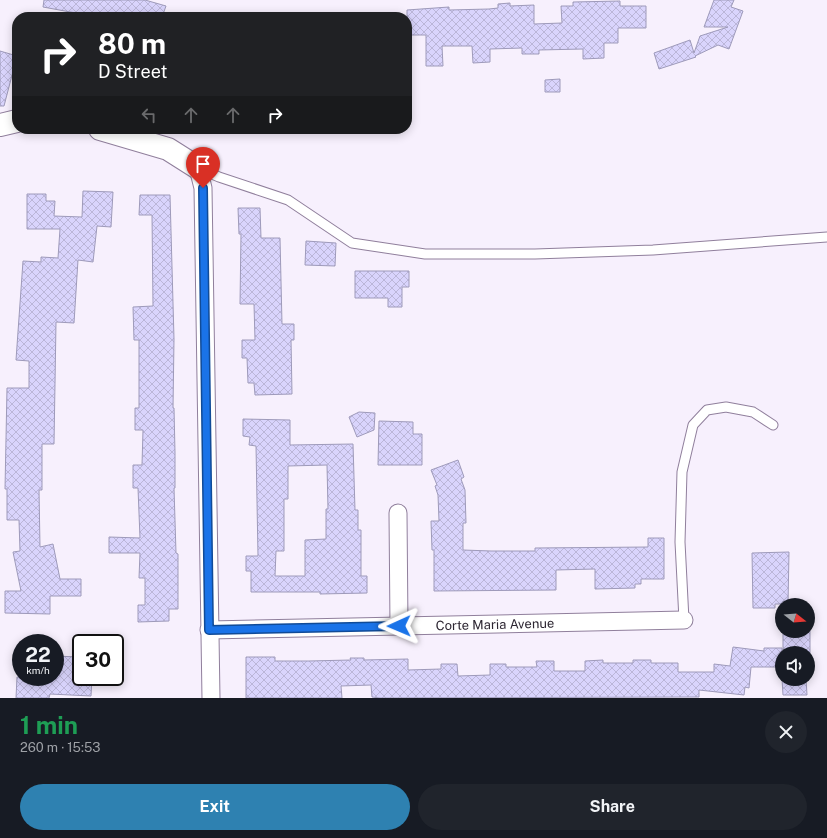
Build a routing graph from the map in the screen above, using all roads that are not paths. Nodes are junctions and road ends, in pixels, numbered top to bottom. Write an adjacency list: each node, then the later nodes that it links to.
1 (12, 122): 2 (street)
2 (0, 125)
3 (117, 134): 4 (street)
4 (198, 168): 5 (lane); 10 (street)
5 (827, 237)
6 (773, 425): 8 (lane)
7 (398, 513): 9 (street)
8 (684, 620): 9 (street, Corte Maria Avenue)
9 (399, 626): 10 (street, Corte Maria Avenue)
10 (209, 630): 11 (street)
11 (211, 698)

